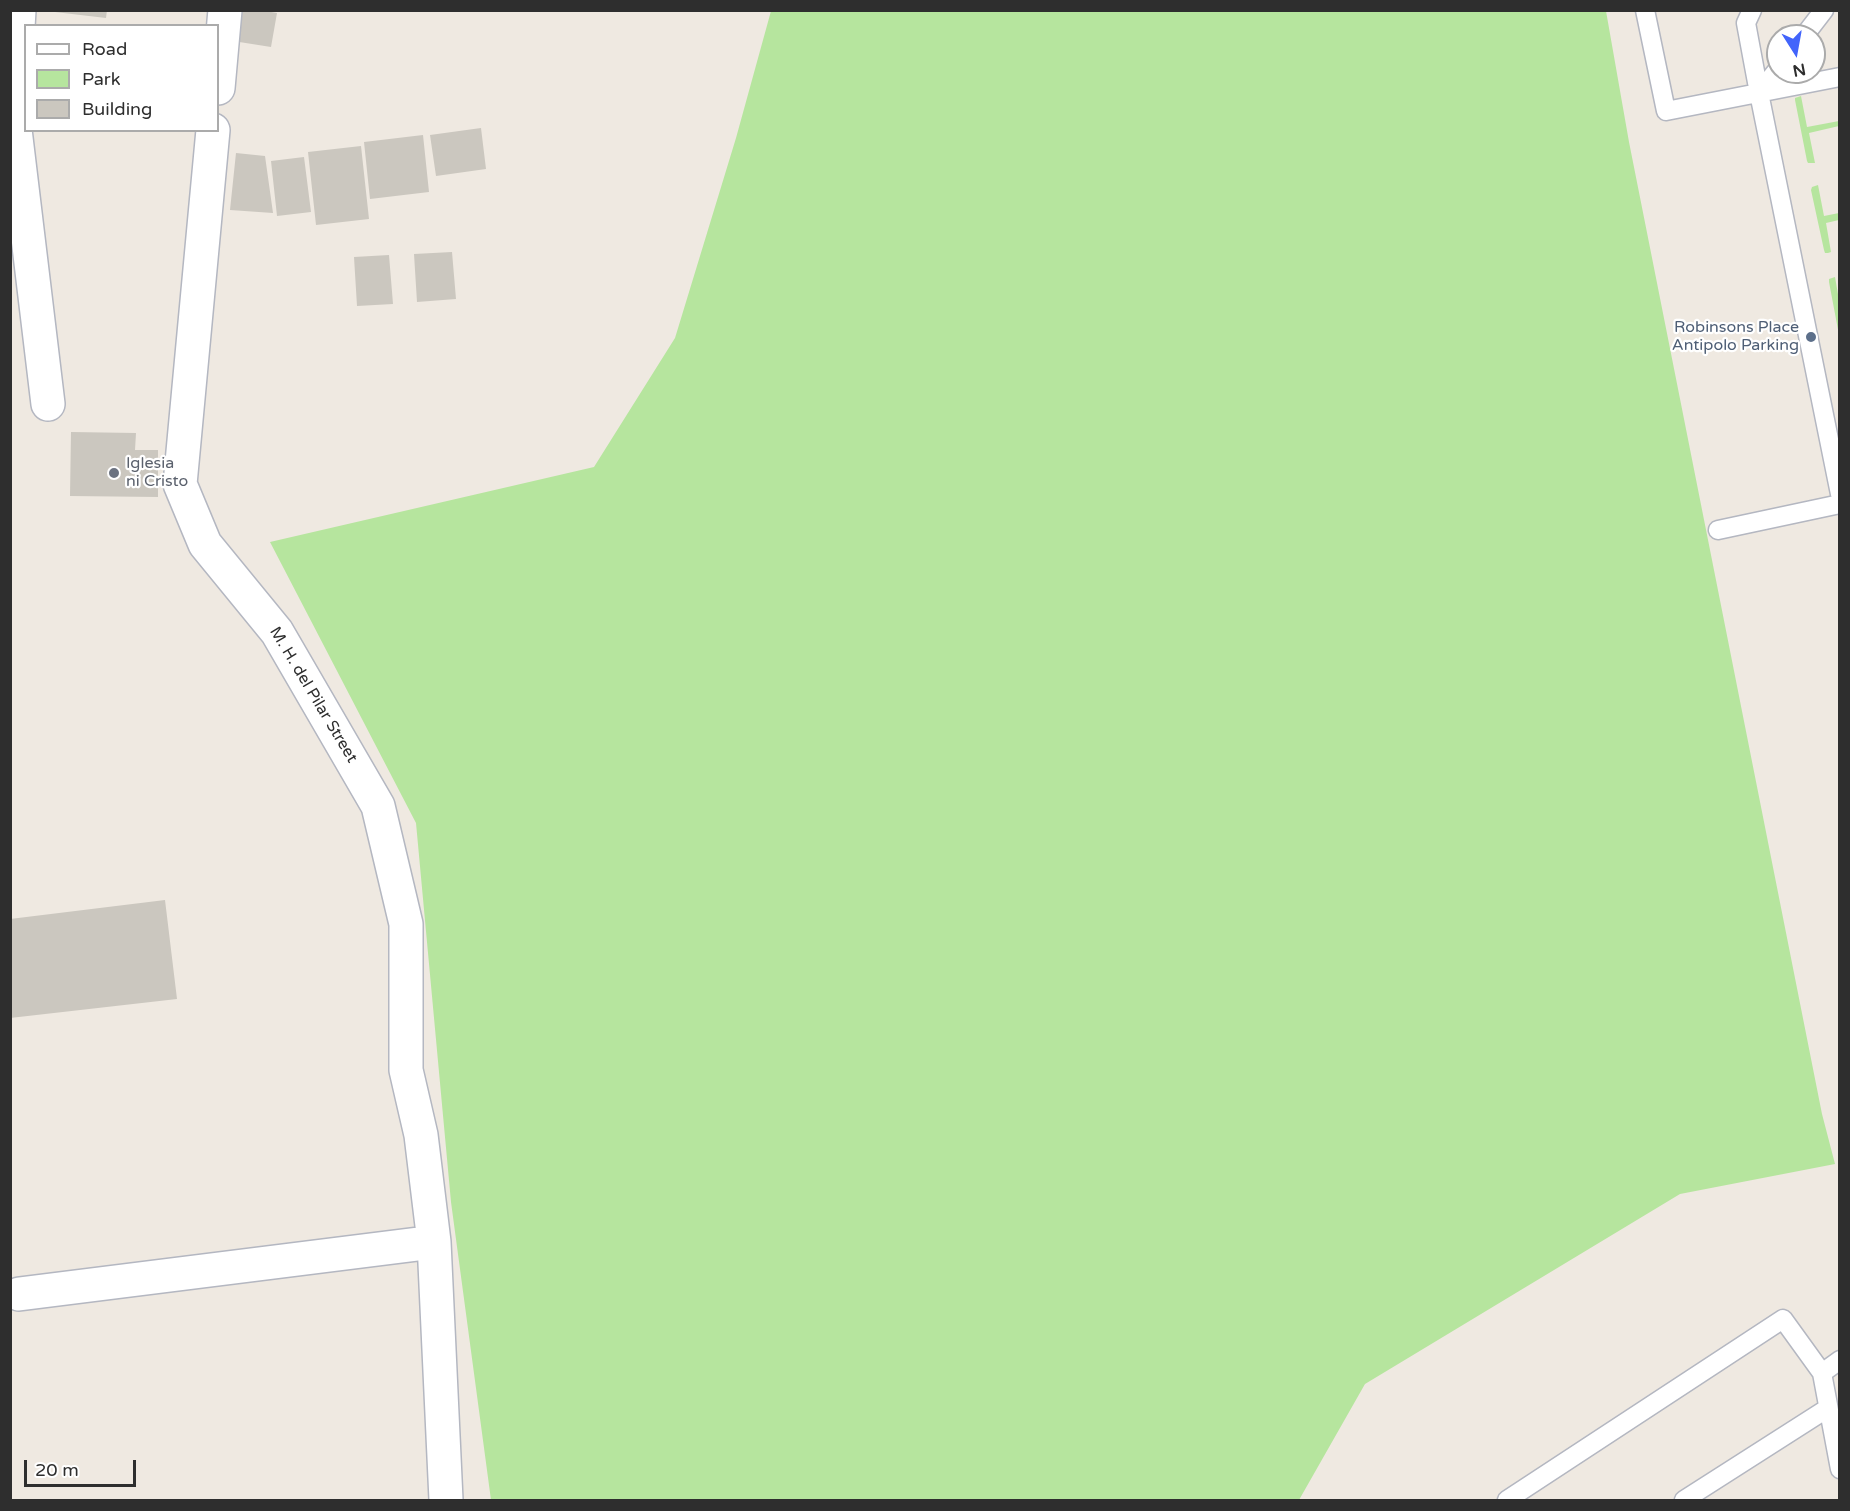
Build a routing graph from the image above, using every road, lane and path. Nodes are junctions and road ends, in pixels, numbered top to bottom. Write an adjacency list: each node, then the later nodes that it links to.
1 (19, 10): 12 (street)
2 (225, 10): 7 (street)
3 (1645, 10): 10 (lane)
4 (1752, 10): 10 (lane)
5 (1824, 10): 6 (lane)
6 (1813, 24)
7 (219, 77)
8 (1839, 77): 10 (lane)
9 (1766, 84): 10 (lane)
10 (1759, 93): 13 (lane)
11 (213, 132): 16 (street, M. H. del Pilar Street)
12 (48, 404)
13 (1839, 494)
14 (1839, 504): 15 (lane)
15 (1718, 530)
16 (434, 1242): 17 (street); 22 (street, M. H. del Pilar Street)
17 (19, 1294)
18 (1839, 1360): 19 (lane)
19 (1822, 1373): 20 (lane); 23 (lane)
20 (1828, 1408): 21 (lane); 24 (lane)
21 (1839, 1469)
22 (446, 1500)
23 (1507, 1500)
24 (1684, 1500)

